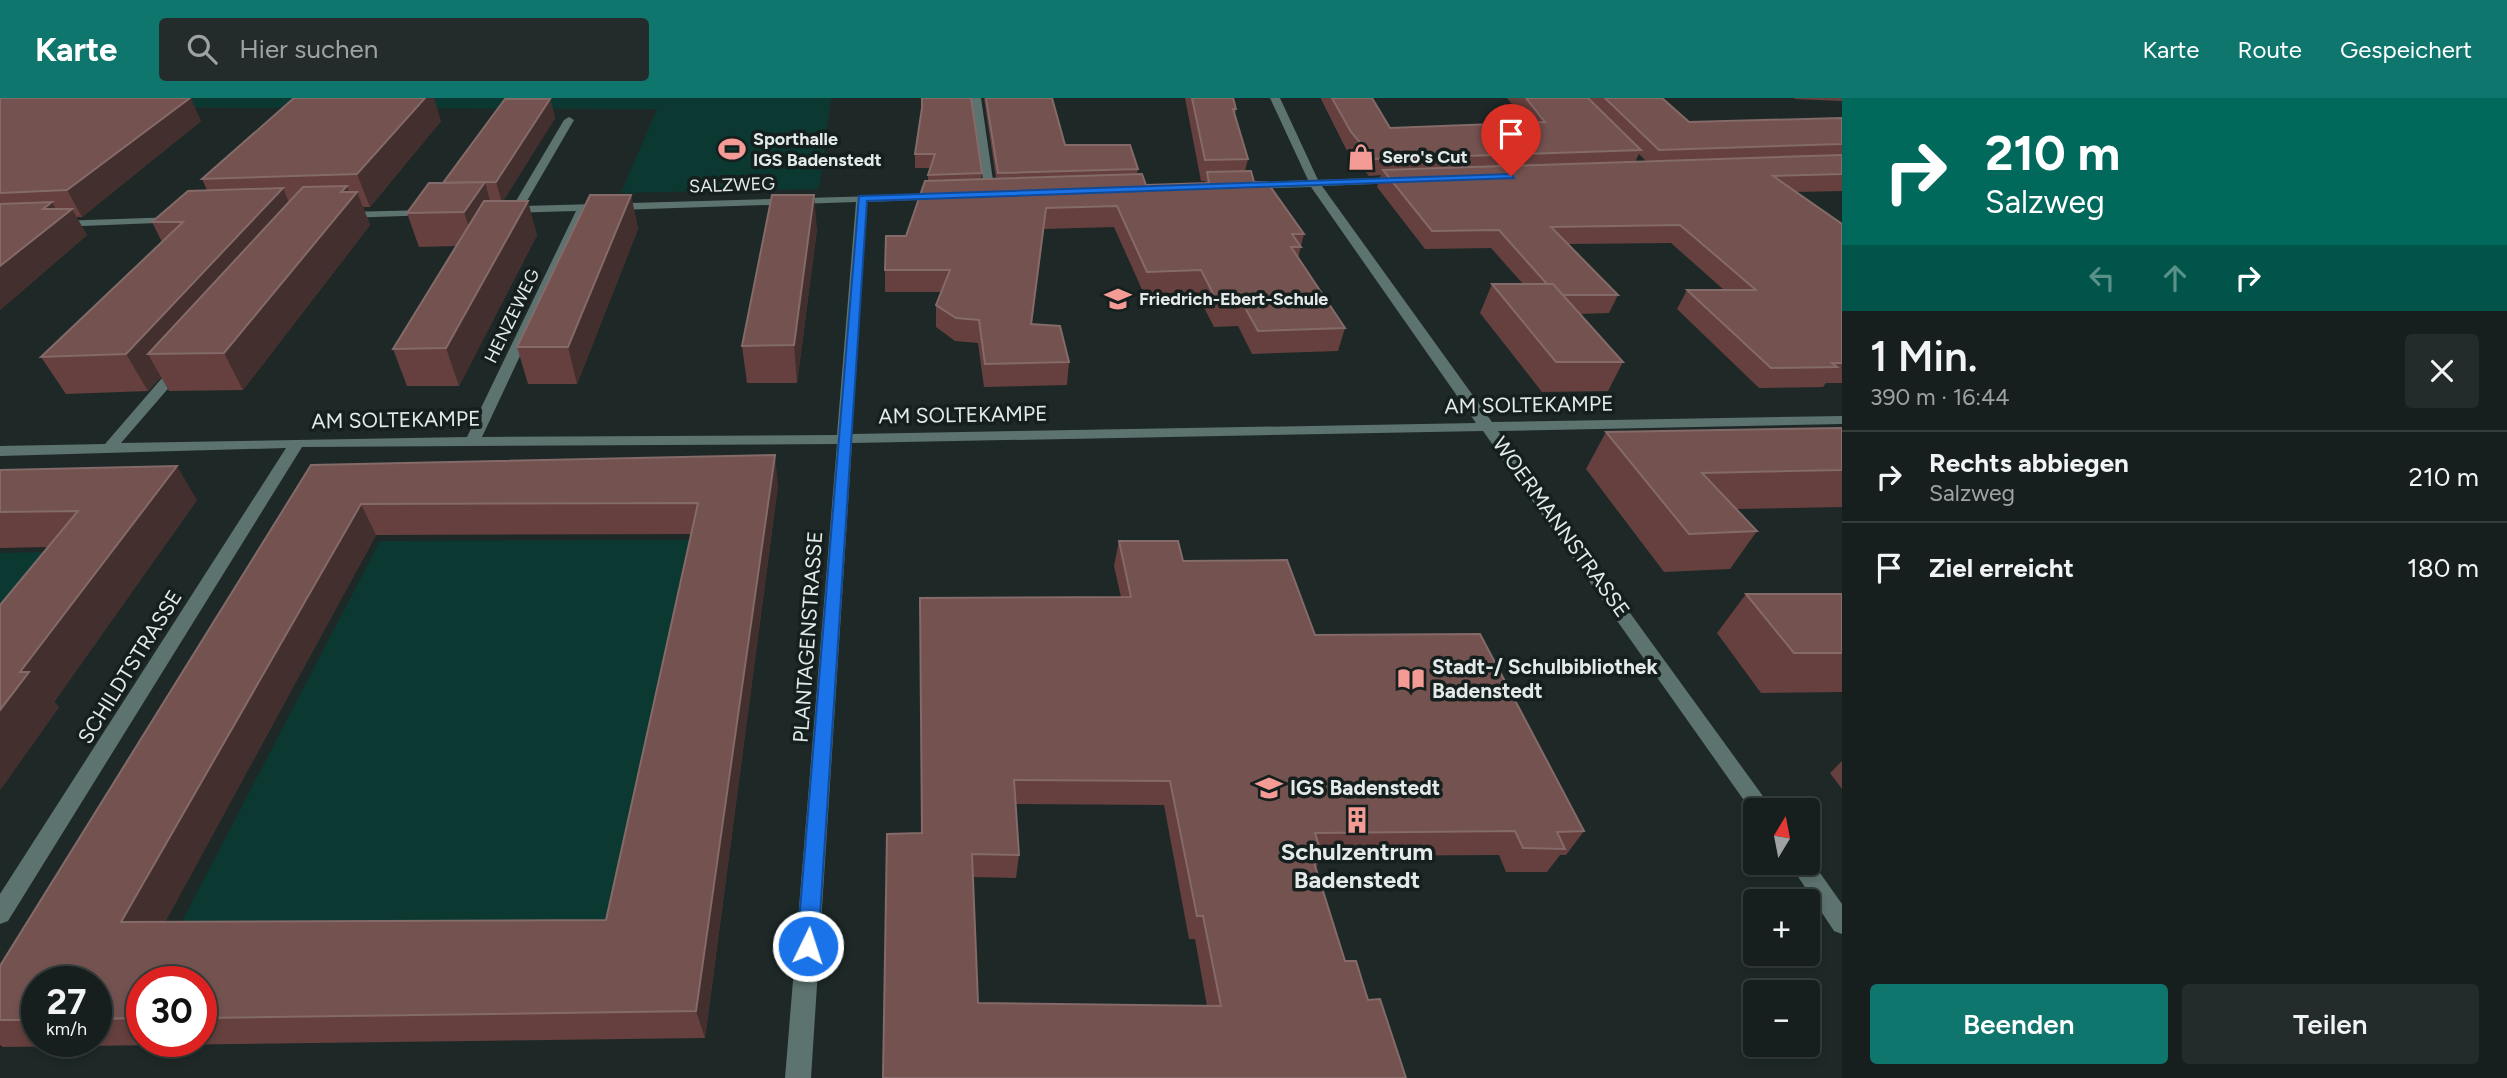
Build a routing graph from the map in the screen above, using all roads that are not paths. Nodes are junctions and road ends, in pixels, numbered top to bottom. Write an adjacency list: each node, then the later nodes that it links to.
1 (976, 98): 7 (street)
2 (1275, 98): 5 (street, WOERMANNSTRASSE)
3 (569, 120): 13 (street)
4 (1419, 180): 5 (street)
5 (1314, 183): 6 (street); 21 (street, WOERMANNSTRASSE)
6 (1233, 186)
7 (990, 194): 8 (street); 10 (street)
8 (1003, 194)
9 (951, 195): 11 (street, SALZWEG)
10 (977, 195)
11 (862, 198): 12 (street, SALZWEG); 22 (street, PLANTAGENSTRASSE)
12 (584, 207): 13 (street, SALZWEG); 23 (street, HENZEWEG)
13 (517, 209): 14 (street, SALZWEG)
14 (490, 210)
15 (436, 212): 16 (street)
16 (335, 215)
17 (191, 220): 18 (street)
18 (46, 224)
19 (193, 352): 25 (street)
20 (1842, 420): 21 (street, AM SOLTEKAMPE)
21 (1488, 426): 22 (street, AM SOLTEKAMPE); 27 (street, WOERMANNSTRASSE)
22 (844, 439): 23 (street, AM SOLTEKAMPE); 31 (street, PLANTAGENSTRASSE)
23 (472, 440): 24 (street, AM SOLTEKAMPE)
24 (297, 443): 25 (street, AM SOLTEKAMPE); 29 (street, SCHILDTSTRASSE)
25 (109, 448): 26 (street, AM SOLTEKAMPE)
26 (0, 452)
27 (1754, 798)
28 (1808, 875): 30 (street)
29 (0, 914)
30 (1842, 923)
31 (798, 1078)

